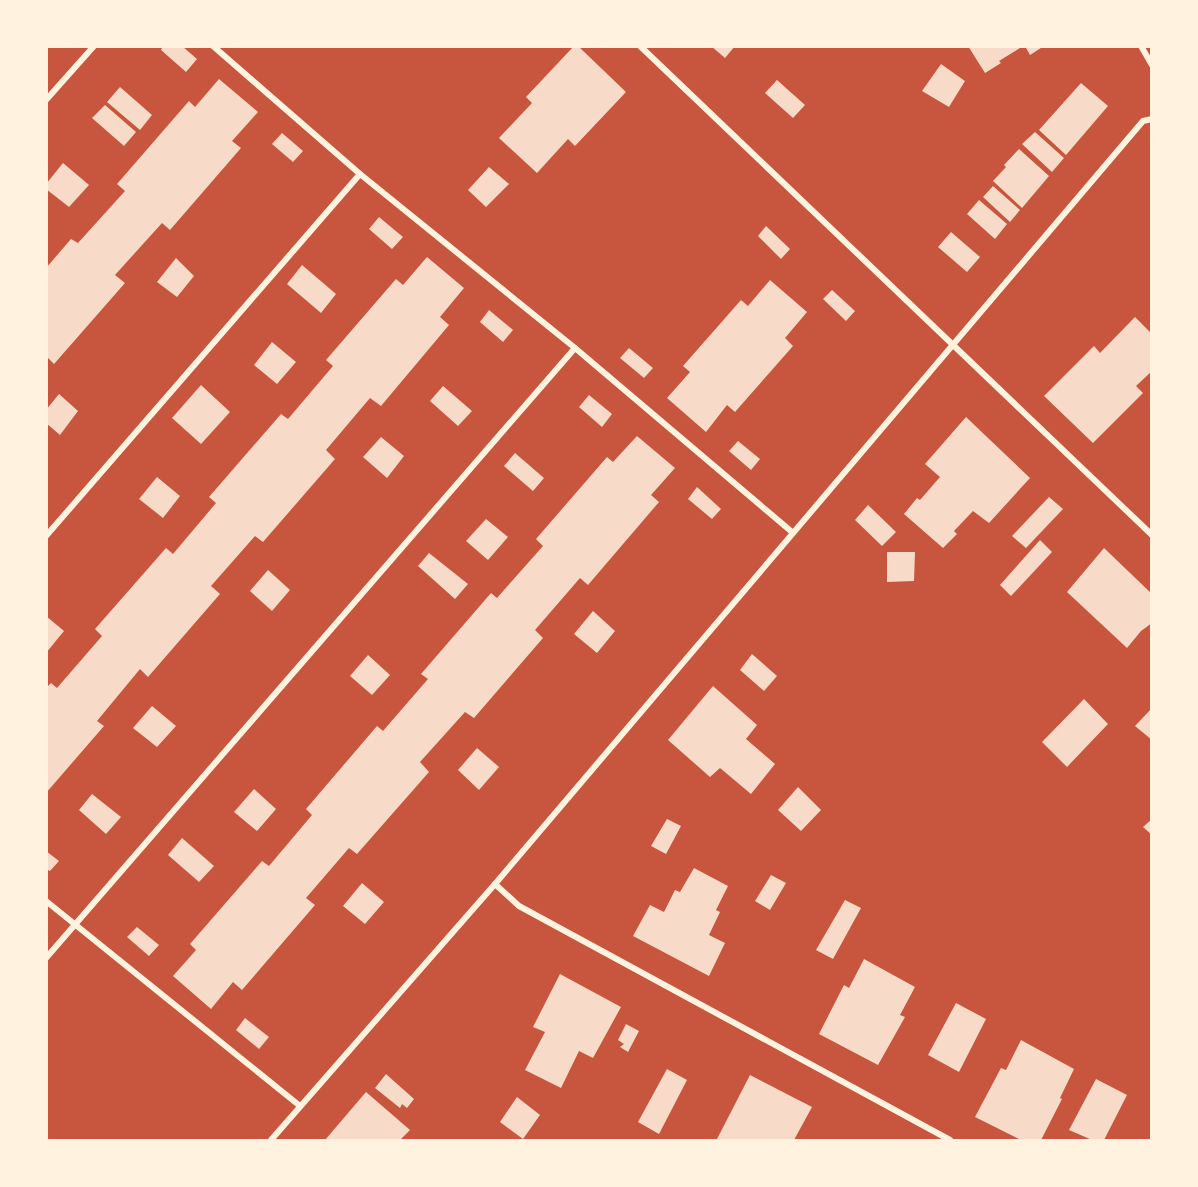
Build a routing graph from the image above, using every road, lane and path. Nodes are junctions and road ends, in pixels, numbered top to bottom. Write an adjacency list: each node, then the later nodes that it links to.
1 (94, 46): 6 (street)
2 (213, 46): 8 (street)
3 (640, 46): 9 (street)
4 (1141, 46): 5 (street)
5 (1152, 64)
6 (46, 100)
7 (1152, 119): 9 (street)
8 (360, 174): 10 (street); 13 (street)
9 (953, 346): 11 (street); 12 (street)
10 (576, 348): 11 (street); 16 (street)
11 (792, 532): 14 (street)
12 (1152, 535)
13 (46, 536)
14 (495, 884): 18 (street); 20 (street)
15 (46, 901): 16 (street)
16 (75, 924): 17 (street); 18 (street)
17 (46, 957)
18 (300, 1106): 19 (street)
19 (271, 1140)
20 (950, 1140)

